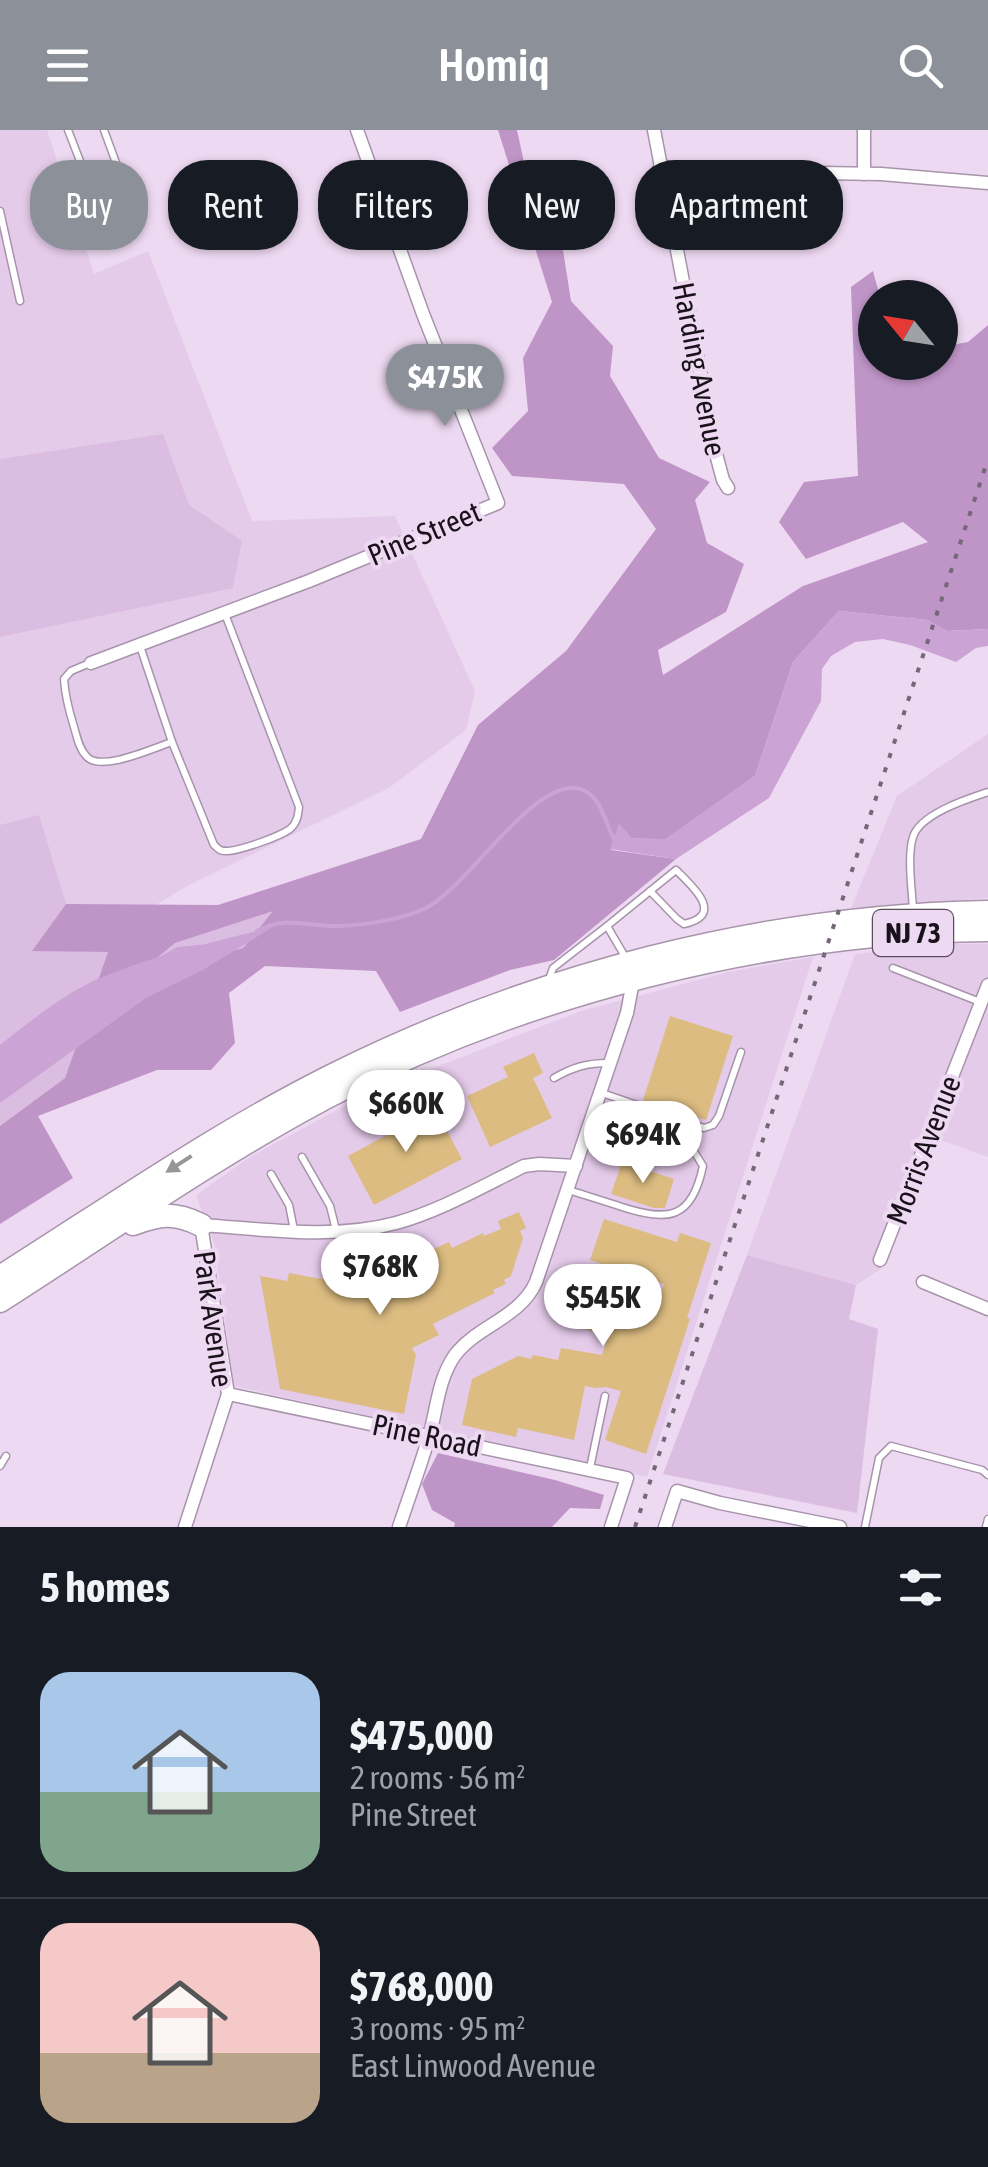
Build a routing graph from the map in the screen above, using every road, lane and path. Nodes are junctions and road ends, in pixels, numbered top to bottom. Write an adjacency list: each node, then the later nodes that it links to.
1 (68, 130): 2 (lane)
2 (104, 130)
3 (357, 130): 14 (street, Pine Street)
4 (654, 130): 6 (street, Harding Avenue)
5 (864, 130): 8 (street)
6 (659, 160)
7 (843, 174): 8 (street)
8 (864, 174): 9 (street)
9 (988, 183)
10 (0, 211): 12 (lane)
11 (676, 250): 13 (street, Harding Avenue)
12 (20, 301)
13 (728, 488)
14 (225, 613): 15 (street, Pine Street); 17 (lane)
15 (140, 646): 16 (street, Pine Street); 17 (lane)
16 (90, 663): 17 (lane)
17 (172, 742)
18 (988, 792): 21 (lane)
19 (650, 892): 19 (lane); 22 (lane)
20 (988, 912): 21 (highway, NJ 73)
21 (913, 916): 25 (highway, NJ 73)
22 (607, 926): 25 (lane); 26 (lane)
23 (988, 930): 25 (highway, NJ 73)
24 (893, 968): 27 (lane)
25 (631, 972): 26 (highway, NJ 73); 29 (street); 40 (highway, NJ 73)
26 (546, 988): 42 (highway, NJ 73, one-way to 42)
27 (985, 997): 41 (street, Morris Avenue)
28 (741, 1052): 31 (lane)
29 (610, 1063): 30 (lane); 31 (street)
30 (554, 1078)
31 (600, 1092): 32 (street)
32 (594, 1112): 34 (street); 36 (lane)
33 (302, 1157): 39 (lane)
34 (576, 1166): 36 (street); 39 (street)
35 (271, 1174): 38 (lane)
36 (568, 1190): 48 (street)
37 (201, 1225): 38 (street); 40 (highway); 46 (street, Park Avenue)
38 (294, 1231): 39 (street)
39 (337, 1231)
40 (97, 1239): 44 (highway, NJ 73)
41 (880, 1260)
42 (0, 1277)
43 (923, 1282): 45 (street)
44 (0, 1301)
45 (988, 1309)
46 (228, 1394): 48 (street, Pine Road); 54 (street, Park Avenue)
47 (605, 1396): 51 (lane)
48 (429, 1436): 51 (street, Pine Road); 55 (street)
49 (6, 1456): 50 (lane)
50 (0, 1466)
51 (590, 1470): 56 (street, Pine Road)
52 (988, 1475): 59 (lane)
53 (988, 1520): 60 (lane)
54 (184, 1527)
55 (399, 1527)
56 (610, 1527)
57 (666, 1527): 58 (street)
58 (840, 1527)
59 (865, 1527)
60 (986, 1527)

